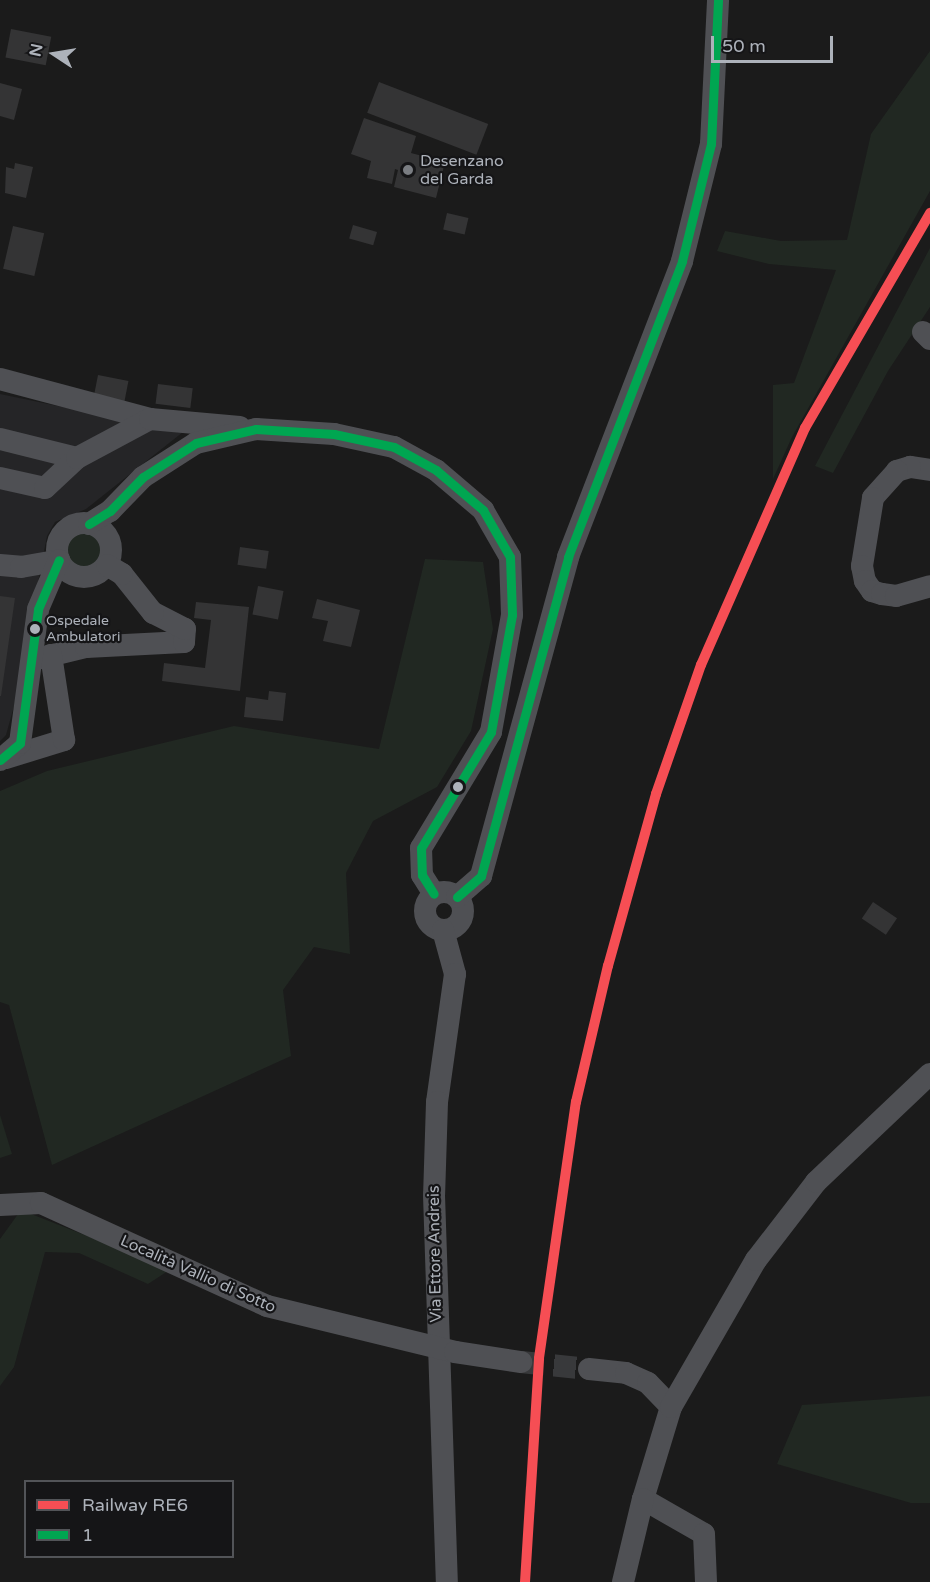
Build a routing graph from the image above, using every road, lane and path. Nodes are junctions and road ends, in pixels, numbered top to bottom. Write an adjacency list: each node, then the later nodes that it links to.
1 (718, 0): 16 (street)
2 (0, 379): 3 (street)
3 (150, 419): 4 (street); 6 (street)
4 (256, 429): 9 (street); 15 (street)
5 (0, 439): 6 (street)
6 (77, 458): 8 (street)
7 (930, 470): 12 (street)
8 (0, 478)
9 (111, 546): 11 (street); 11 (street); 13 (street)
10 (0, 565): 11 (street)
11 (66, 568): 13 (street)
12 (930, 586)
13 (41, 658): 14 (street); 14 (street)
14 (2, 759)
15 (434, 894): 16 (street); 17 (street)
16 (457, 897): 17 (street)
17 (443, 930): 20 (street, Via Ettore Andreis)
18 (930, 1074): 23 (street)
19 (0, 1205): 20 (street, Località Vallio di Sotto)
20 (436, 1346): 21 (street, Località Vallio di Sotto); 25 (street, Via Ettore Andreis)
21 (521, 1362)
22 (589, 1369): 23 (street)
23 (671, 1407): 24 (street)
24 (643, 1499): 26 (street); 27 (street)
25 (447, 1582)
26 (623, 1582)
27 (706, 1582)

